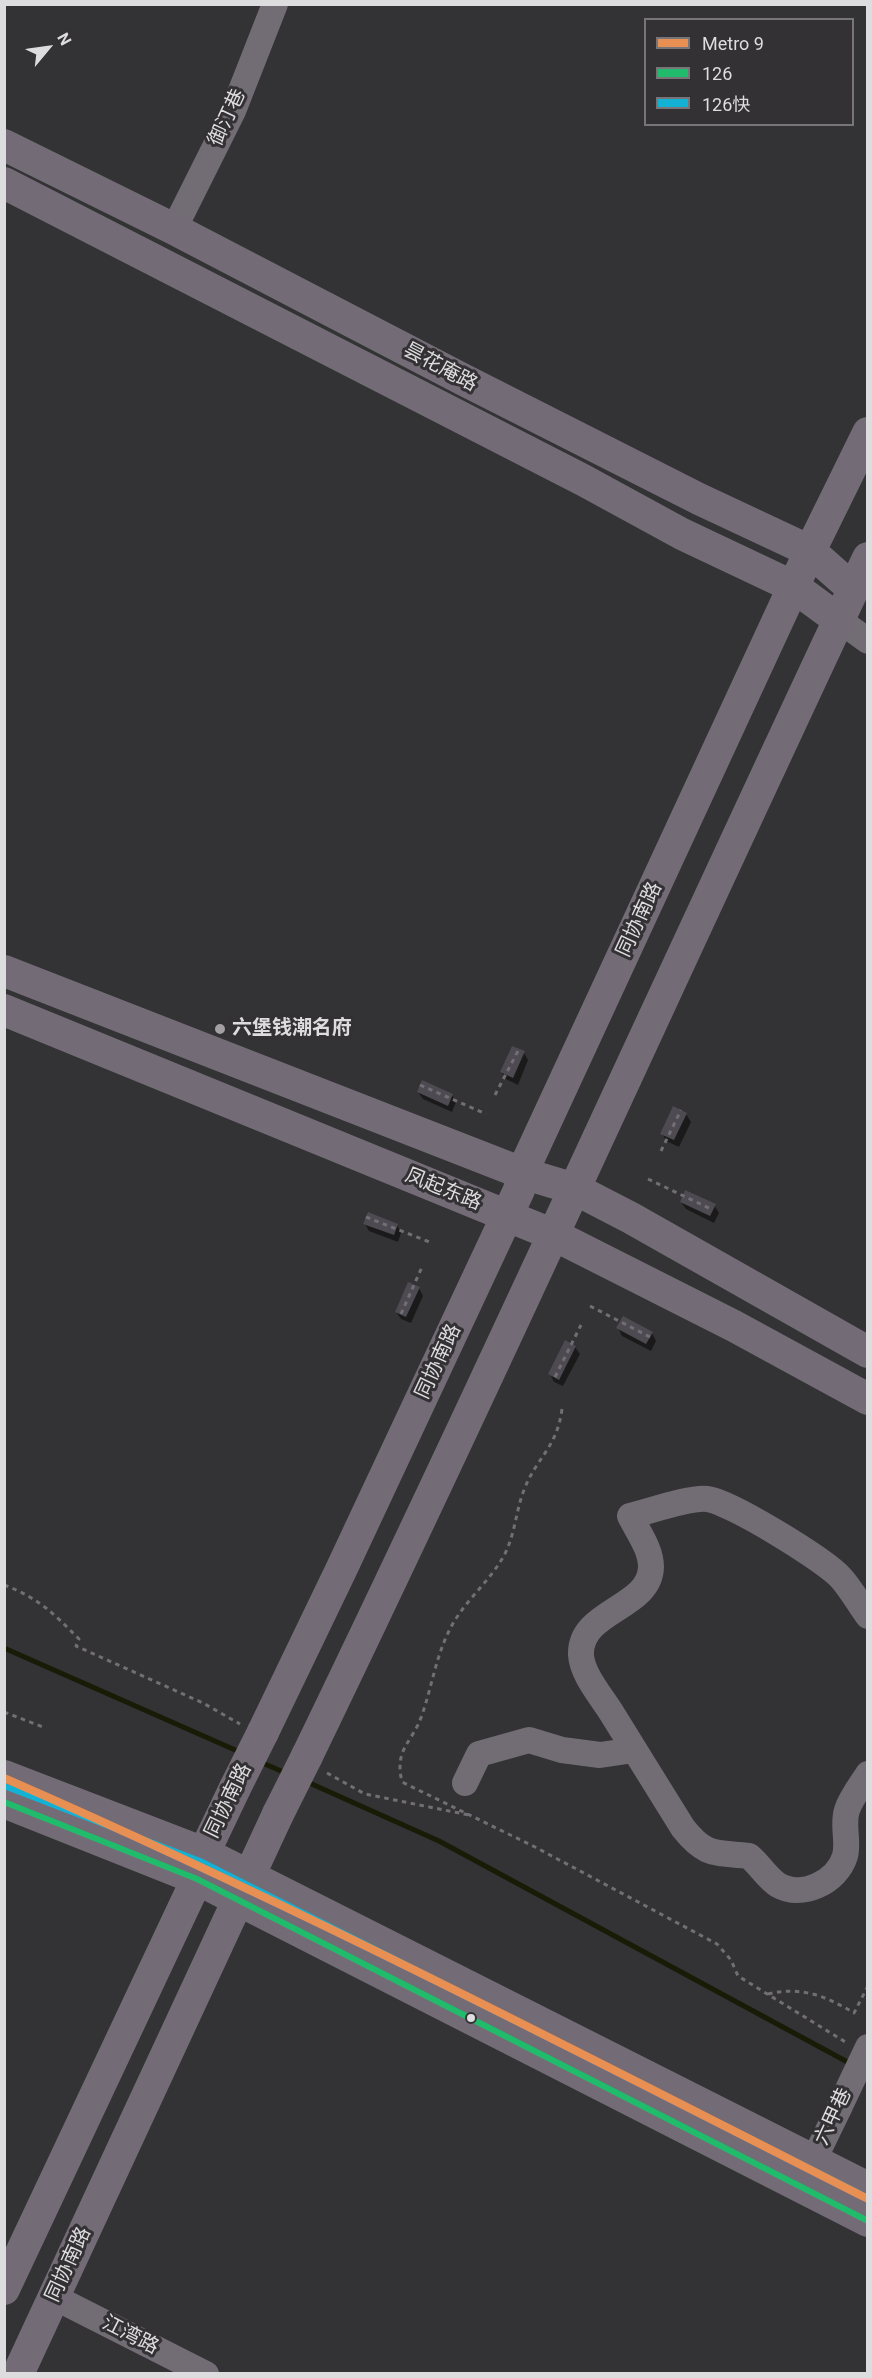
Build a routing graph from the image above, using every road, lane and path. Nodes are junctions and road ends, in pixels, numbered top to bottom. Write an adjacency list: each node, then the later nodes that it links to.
1 (275, 4): 4 (street, 御汀巷)
2 (4, 145): 4 (main road, 昙花庵路)
3 (4, 183): 8 (main road, 昙花庵路)
4 (174, 229): 6 (main road, 昙花庵路)
5 (867, 433): 6 (main road, 同协南路)
6 (810, 551): 8 (main road, 同协南路); 9 (main road, 昙花庵路)
7 (867, 558): 9 (main road, 同协南路)
8 (794, 587): 10 (main road, 昙花庵路); 20 (main road, 同协南路)
9 (860, 595): 10 (main road, 同协南路)
10 (839, 620): 11 (street, 昙花庵路); 22 (main road, 同协南路)
11 (867, 641)
12 (4, 971): 20 (main road)
13 (4, 1010): 24 (main road, 凤起东路)
14 (519, 1049): 16 (path)
15 (420, 1085): 18 (path)
16 (495, 1095)
17 (681, 1110): 19 (path)
18 (486, 1114)
19 (661, 1151)
20 (522, 1173): 22 (main road); 24 (main road, 同协南路)
21 (648, 1179): 23 (path)
22 (575, 1189): 26 (main road, 同协南路); 33 (main road)
23 (713, 1210)
24 (507, 1216): 26 (main road, 凤起东路); 40 (main road, 同协南路)
25 (366, 1217): 27 (path)
26 (554, 1235): 35 (main road, 凤起东路); 42 (main road, 同协南路)
27 (432, 1243)
28 (422, 1267): 30 (path)
29 (590, 1306): 32 (path)
30 (400, 1314)
31 (581, 1324): 34 (path)
32 (650, 1337)
33 (867, 1352)
34 (555, 1377)
35 (867, 1399)
36 (4, 1585): 40 (path)
37 (867, 1616): 41 (street)
38 (4, 1712): 39 (path)
39 (43, 1727)
40 (253, 1729): 48 (main road, 同协南路, bridge)
41 (634, 1750): 43 (street); 45 (street)
42 (316, 1763): 47 (path); 49 (main road, 同协南路, bridge)
43 (867, 1774)
44 (4, 1776): 48 (main road)
45 (465, 1783)
46 (4, 1802): 48 (main road)
47 (476, 1817)
48 (200, 1866): 49 (main road); 56 (main road, 同协南路)
49 (243, 1887): 53 (main road); 57 (main road, 同协南路)
50 (867, 1986): 51 (path)
51 (766, 1994)
52 (867, 2047): 53 (street, 六甲巷, bridge)
53 (807, 2175): 54 (main road); 55 (main road)
54 (867, 2188)
55 (867, 2221)
56 (4, 2289)
57 (54, 2297): 58 (main road, 同协南路); 59 (street, 江湾路)
58 (18, 2373)
59 (206, 2373)

